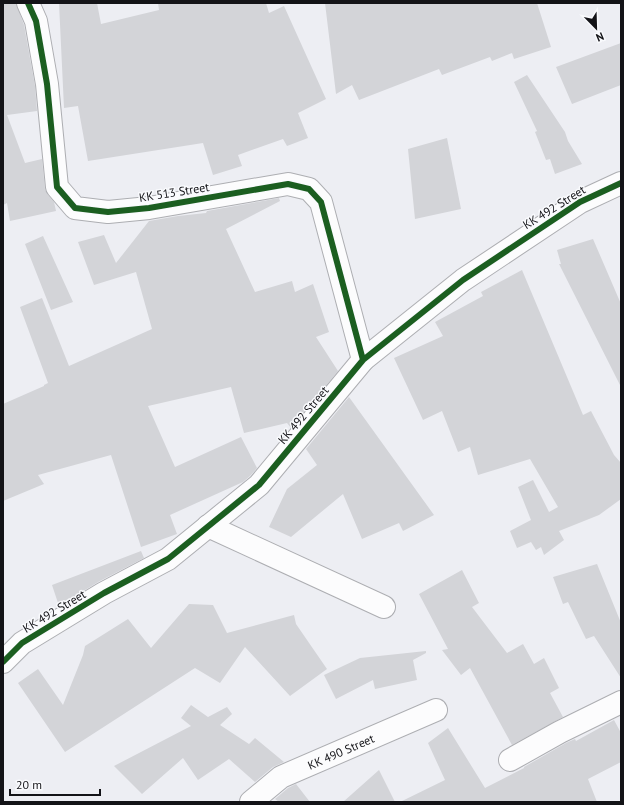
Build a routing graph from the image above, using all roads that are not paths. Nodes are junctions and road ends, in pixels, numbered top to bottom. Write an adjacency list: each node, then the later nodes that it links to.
1 (28, 3): 3 (street, KK 513 Street)
2 (621, 183): 3 (street, KK 492 Street)
3 (363, 360): 4 (street, KK 492 Street)
4 (208, 526): 5 (street); 6 (street, KK 492 Street)
5 (384, 607)
6 (3, 662)
7 (621, 702): 9 (street)
8 (436, 710): 10 (street, KK 490 Street)
9 (510, 760)
10 (251, 802)

